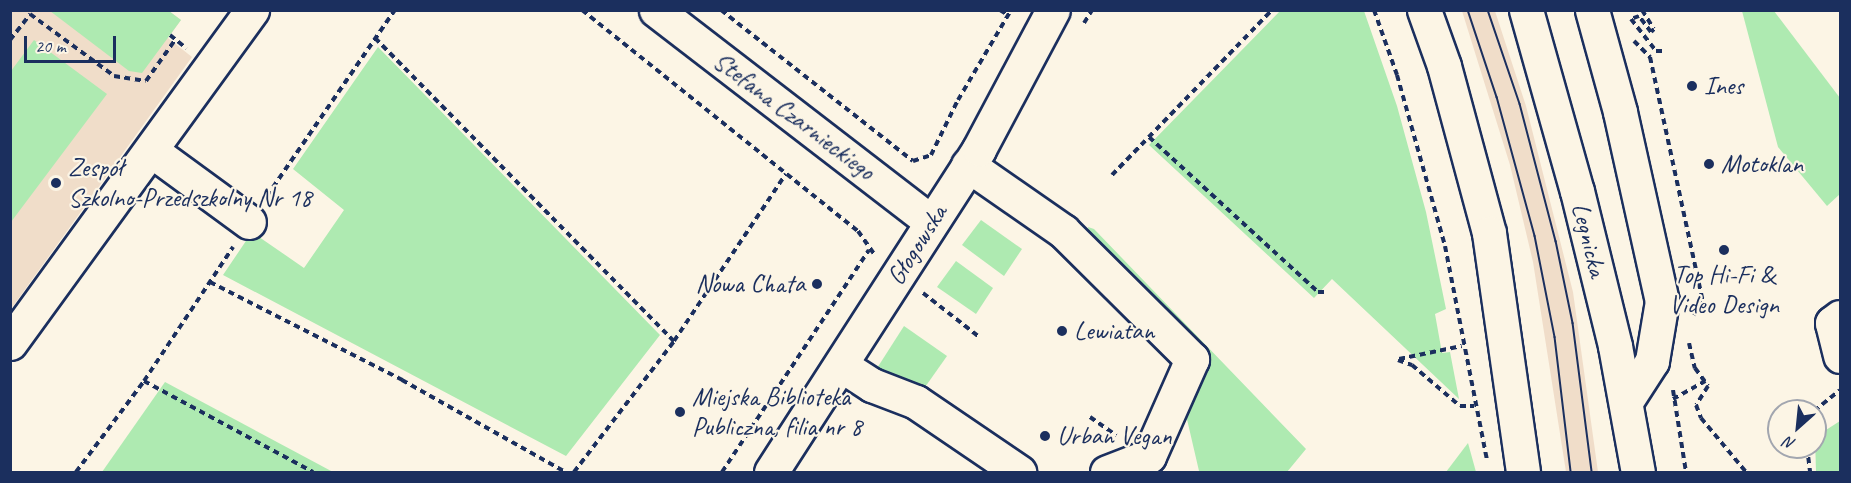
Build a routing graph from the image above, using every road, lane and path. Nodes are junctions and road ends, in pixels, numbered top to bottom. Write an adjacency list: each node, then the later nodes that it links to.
1 (582, 10): 26 (path)
2 (656, 10): 31 (street, Stefana Czarnieckiego)
3 (721, 10): 12 (path)
4 (1000, 10): 12 (path)
5 (1053, 10): 25 (street, Głogowska)
6 (1272, 10): 21 (path)
7 (1374, 10): 41 (path)
8 (1424, 10): 62 (street)
9 (1526, 10): 49 (street, Legnicka)
10 (1592, 10): 49 (street)
11 (1642, 10): 19 (path)
12 (1009, 13)
13 (237, 16): 24 (street)
14 (170, 35): 18 (path)
15 (1628, 35): 22 (path)
16 (375, 38): 39 (path)
17 (10, 40): 18 (path)
18 (175, 40): 20 (path)
19 (1662, 51)
20 (194, 54)
21 (1149, 137): 27 (path); 34 (path)
22 (1667, 138): 23 (path); 28 (path)
23 (1659, 139)
24 (152, 151): 30 (street); 40 (street)
25 (968, 165): 31 (street, Głogowska); 60 (street)
26 (786, 174): 39 (path); 57 (path)
27 (1113, 175)
28 (1685, 217): 29 (path); 36 (path)
29 (1676, 219)
30 (249, 222)
31 (931, 222): 43 (street, Głogowska)
32 (210, 282): 55 (path)
33 (920, 291): 37 (path)
34 (1329, 291)
35 (1840, 316): 42 (street)
36 (1690, 324)
37 (978, 336)
38 (1688, 339): 46 (path)
39 (674, 341): 56 (path)
40 (10, 343)
41 (1462, 346): 51 (path); 51 (path)
42 (1840, 356)
43 (841, 365): 58 (street, Głogowska); 59 (street)
44 (1671, 379): 48 (path)
45 (144, 381): 54 (path)
46 (1705, 381): 48 (path); 65 (path)
47 (1840, 390): 50 (path)
48 (1673, 399): 64 (path)
49 (1627, 400): 63 (street, Legnicka)
50 (1827, 400)
51 (1474, 406): 61 (path)
52 (1090, 417): 53 (path)
53 (1126, 442)
54 (314, 472)
55 (565, 472)
56 (574, 472)
57 (722, 472)
58 (771, 472)
59 (1019, 472)
60 (1107, 472)
61 (1489, 472)
62 (1523, 472)
63 (1638, 472)
64 (1686, 472)
65 (1746, 472)

